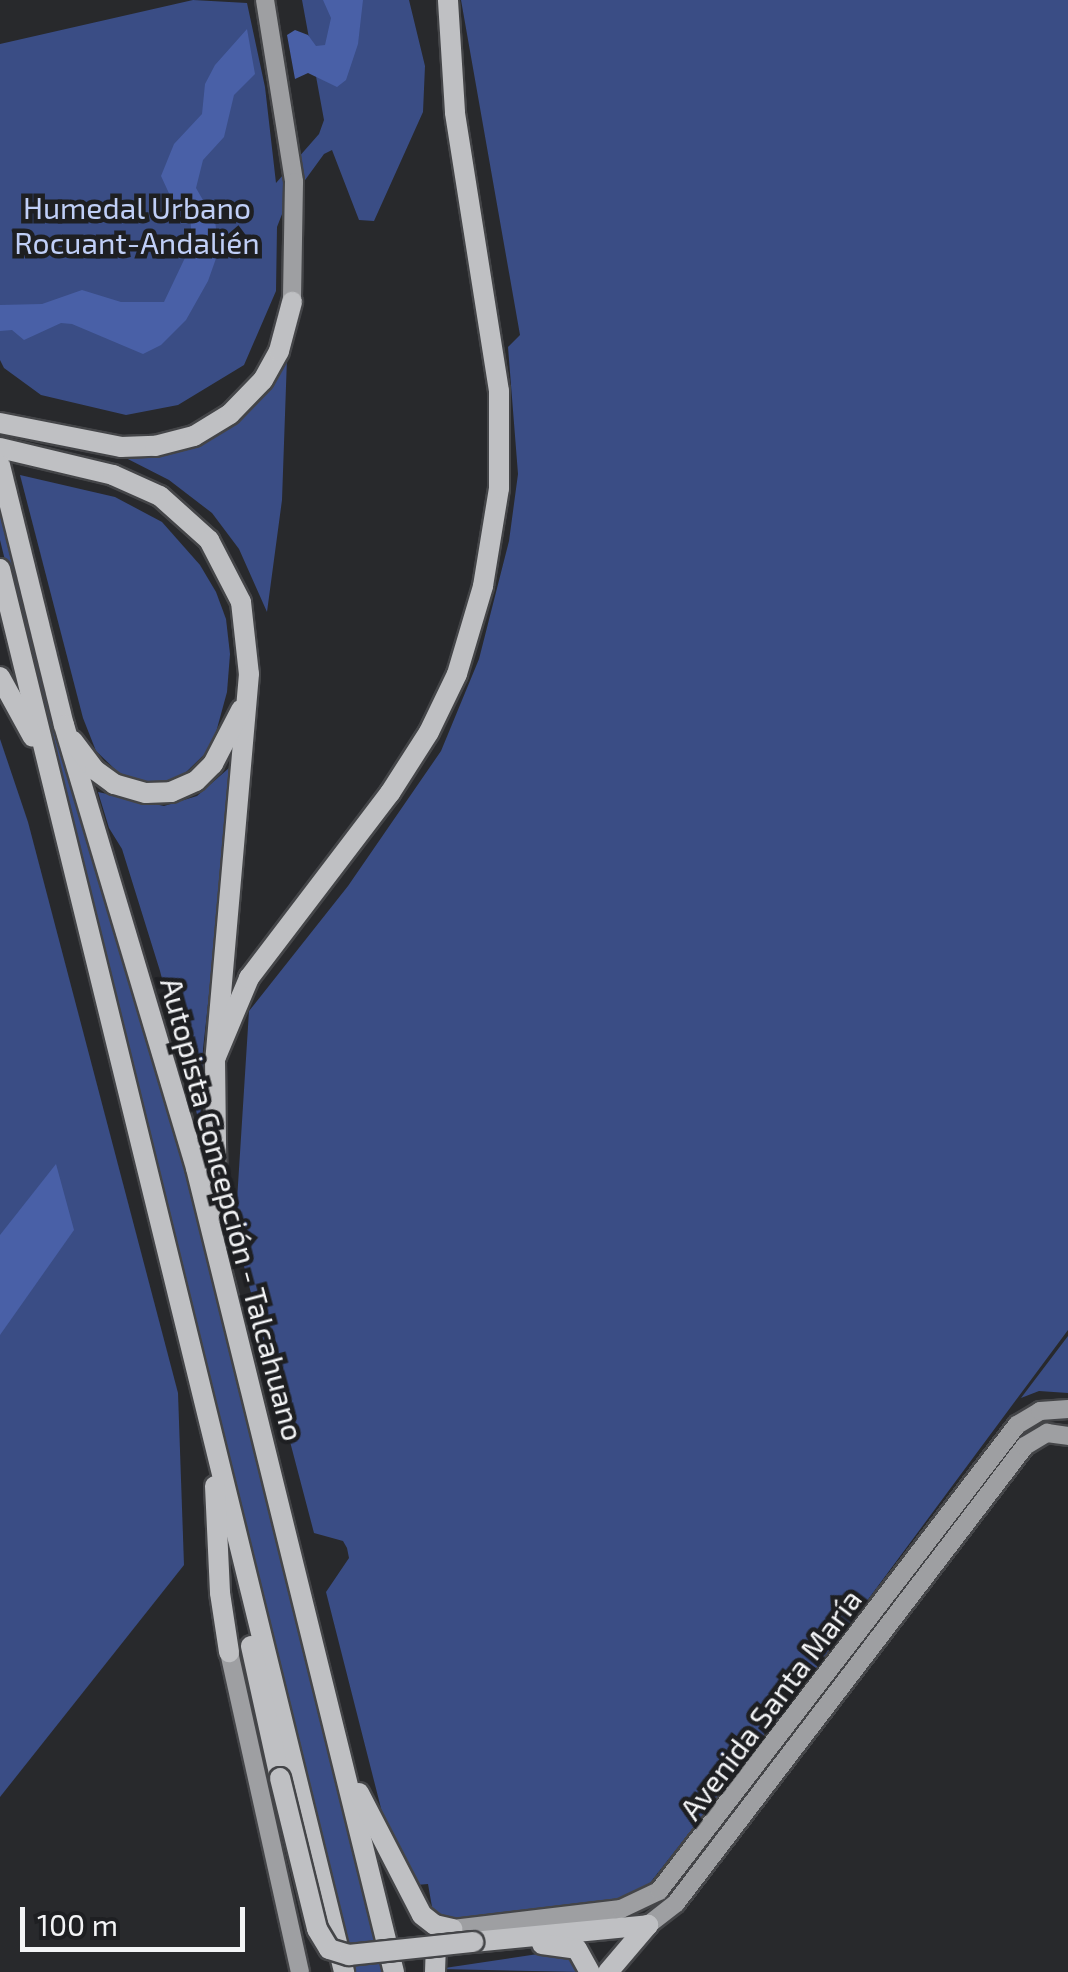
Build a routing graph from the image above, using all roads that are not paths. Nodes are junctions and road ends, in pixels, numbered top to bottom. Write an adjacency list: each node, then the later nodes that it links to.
1 (265, 0): 3 (main road)
2 (448, 0): 12 (main road)
3 (292, 302): 4 (main road)
4 (0, 423)
5 (0, 448): 8 (main road)
6 (0, 465): 10 (main road, Autopista Concepción - Talcahuano)
7 (0, 569): 11 (main road)
8 (249, 674): 10 (main road); 12 (main road)
9 (0, 677): 11 (main road)
10 (64, 725): 13 (main road, Autopista Concepción - Talcahuano)
11 (52, 782): 16 (main road)
12 (215, 1059): 13 (main road)
13 (220, 1264): 19 (main road, Autopista Concepción - Talcahuano)
14 (1068, 1409): 21 (main road, Avenida Santa María)
15 (1068, 1436): 20 (main road, Avenida Santa María)
16 (214, 1444): 17 (main road); 18 (main road)
17 (240, 1550): 22 (main road, bridge); 24 (main road)
18 (228, 1652): 23 (main road)
19 (338, 1740): 21 (main road); 25 (main road, Autopista Concepción - Talcahuano)
20 (648, 1924): 22 (main road); 28 (main road)
21 (453, 1929): 26 (main road)
22 (473, 1947): 24 (main road); 27 (main road)
23 (300, 1972)
24 (344, 1972)
25 (394, 1972)
26 (435, 1972)
27 (590, 1972)
28 (608, 1972)

